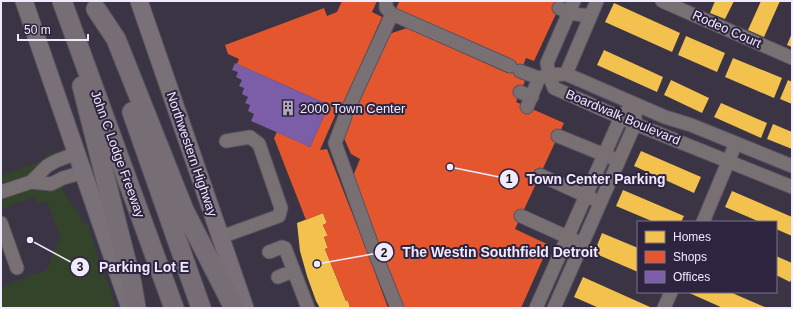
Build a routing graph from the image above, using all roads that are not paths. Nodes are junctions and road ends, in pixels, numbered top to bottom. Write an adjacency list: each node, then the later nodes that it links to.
1 (24, 1): 21 (main road)
2 (61, 1): 45 (highway); 46 (highway, John C Lodge Freeway)
3 (139, 1): 36 (main road, Northwestern Highway)
4 (386, 1): 9 (street)
5 (597, 1): 10 (street)
6 (662, 1): 11 (street, Rodeo Court)
7 (94, 5): 47 (highway, John C Lodge Freeway); 48 (highway)
8 (567, 7): 10 (street); 13 (street)
9 (392, 14): 13 (street); 51 (street)
10 (591, 15): 12 (street)
11 (792, 58)
12 (566, 74): 13 (street, Boardwalk Boulevard); 15 (street, Boardwalk Boulevard)
13 (544, 76): 14 (street); 16 (street, Boardwalk Boulevard)
14 (526, 99)
15 (634, 104): 16 (street); 17 (street); 20 (street, Boardwalk Boulevard)
16 (621, 117): 17 (street, Boardwalk Boulevard); 22 (street)
17 (635, 124): 23 (street); 24 (street, Boardwalk Boulevard)
18 (558, 136): 22 (street)
19 (226, 141): 36 (street)
20 (736, 143): 24 (street); 25 (street, Boardwalk Boulevard)
21 (77, 153): 26 (main road); 28 (street)
22 (604, 155): 23 (street); 31 (street)
23 (618, 161): 32 (street)
24 (729, 161): 29 (street, Boardwalk Boulevard); 34 (street)
25 (792, 166)
26 (84, 172): 28 (street); 44 (main road)
27 (540, 175): 31 (street)
28 (31, 182): 30 (street)
29 (792, 186)
30 (1, 192)
31 (586, 196): 32 (street); 37 (street)
32 (600, 202): 38 (street)
33 (521, 216): 37 (street)
34 (703, 221)
35 (1, 222): 40 (street)
36 (221, 237): 49 (main road, Northwestern Highway)
37 (568, 237): 38 (street); 52 (street)
38 (582, 243): 53 (street)
39 (269, 252): 41 (street)
40 (17, 268)
41 (293, 271): 42 (street); 50 (street)
42 (278, 277)
43 (671, 293): 54 (street)
44 (130, 308)
45 (136, 308)
46 (174, 308)
47 (201, 308)
48 (234, 308)
49 (245, 308)
50 (308, 308)
51 (397, 308)
52 (536, 308)
53 (554, 308)
54 (664, 308)

